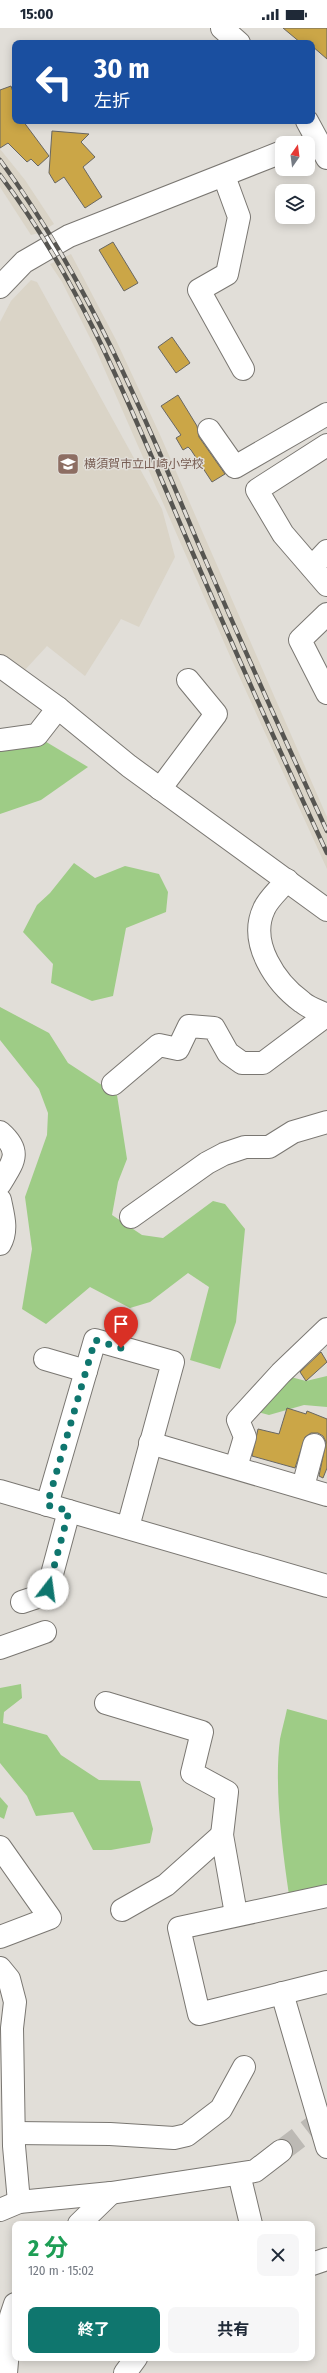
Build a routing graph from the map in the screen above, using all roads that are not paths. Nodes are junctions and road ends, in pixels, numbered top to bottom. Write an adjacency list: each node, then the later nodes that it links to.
1 (222, 28): 2 (street)
2 (236, 40)
3 (314, 134): 5 (street)
4 (275, 155): 6 (street)
5 (327, 158)
6 (224, 176): 7 (street); 8 (street)
7 (0, 287)
8 (243, 369)
9 (327, 414): 10 (street)
10 (209, 430)
11 (327, 445): 13 (street)
12 (327, 551): 13 (street)
13 (312, 567): 14 (street)
14 (327, 585)
15 (327, 614): 18 (street)
16 (0, 666): 19 (street)
17 (188, 680): 21 (street)
18 (327, 693)
19 (58, 708): 20 (street); 21 (street)
20 (0, 740)
21 (160, 789): 22 (street)
22 (287, 880): 23 (street); 24 (street)
23 (327, 910)
24 (327, 1015): 25 (street)
25 (113, 1084)
26 (327, 1122): 30 (street)
27 (0, 1132): 28 (street)
28 (0, 1184)
29 (0, 1200): 31 (street)
30 (131, 1217)
31 (0, 1244)
32 (327, 1329): 37 (street)
33 (45, 1359): 34 (street)
34 (86, 1371): 35 (street); 41 (street)
35 (150, 1443): 37 (street); 43 (street)
36 (314, 1445): 38 (street)
37 (236, 1467): 38 (street)
38 (303, 1488): 40 (street)
39 (1, 1495): 41 (street)
40 (327, 1495)
41 (47, 1505): 42 (street)
42 (69, 1511): 43 (street); 45 (street)
43 (128, 1527): 44 (street)
44 (327, 1586)
45 (22, 1602)
46 (45, 1632): 47 (street)
47 (0, 1648)
48 (106, 1703): 49 (street)
49 (222, 1835): 52 (street); 53 (street)
50 (0, 1847): 54 (street)
51 (327, 1896): 53 (street)
52 (122, 1910)
53 (236, 1914): 57 (street)
54 (0, 1937)
55 (0, 1968): 59 (street)
56 (327, 1982): 57 (street)
57 (282, 1993): 60 (street)
58 (244, 2067): 59 (street)
59 (9, 2141): 64 (street)
60 (327, 2147)
61 (281, 2151): 62 (street)
62 (239, 2174): 63 (street); 66 (street)
63 (111, 2193): 64 (street); 65 (street)
64 (10, 2206)
65 (82, 2221)
66 (249, 2221)
67 (327, 2259): 68 (street)
68 (315, 2263)
69 (12, 2313): 71 (street)
70 (134, 2361): 72 (street)
71 (6, 2373)
72 (125, 2373)

